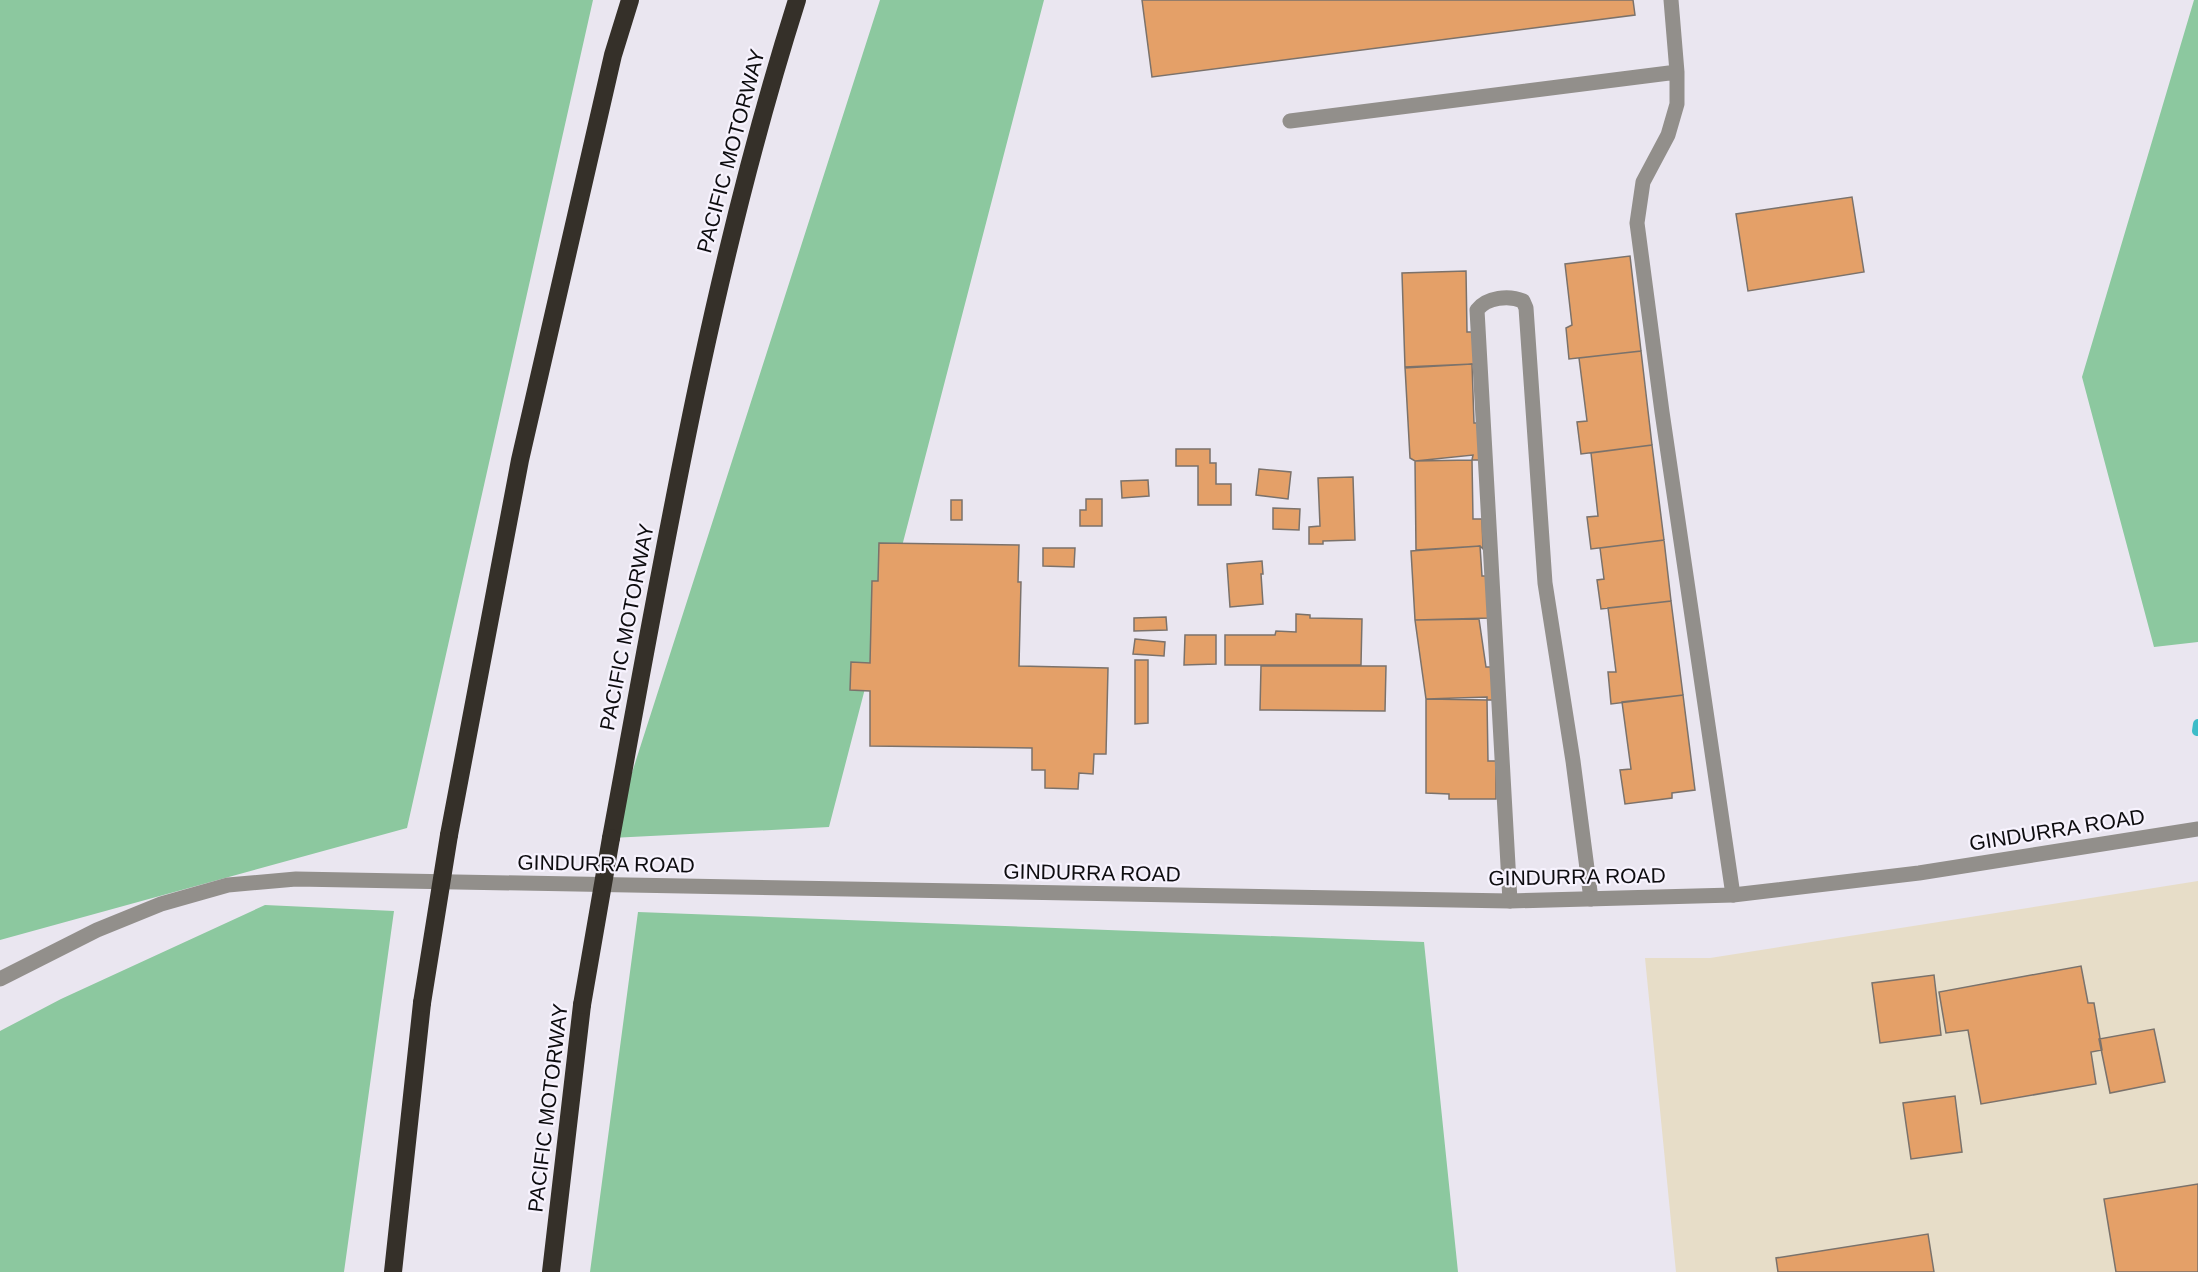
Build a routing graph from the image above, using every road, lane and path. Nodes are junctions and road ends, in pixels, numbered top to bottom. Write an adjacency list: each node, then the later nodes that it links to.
1 (630, 0): 11 (highway, bridge)
2 (797, 0): 12 (highway, PACIFIC MOTORWAY, bridge)
3 (1671, 0): 4 (street)
4 (1677, 72): 5 (street); 7 (street)
5 (1290, 121)
6 (2198, 829): 7 (street, GINDURRA ROAD)
7 (1733, 895): 8 (street, GINDURRA ROAD)
8 (1591, 899): 9 (street, GINDURRA ROAD); 9 (street)
9 (1510, 901): 10 (street, GINDURRA ROAD)
10 (0, 979)
11 (393, 1272)
12 (551, 1272)

